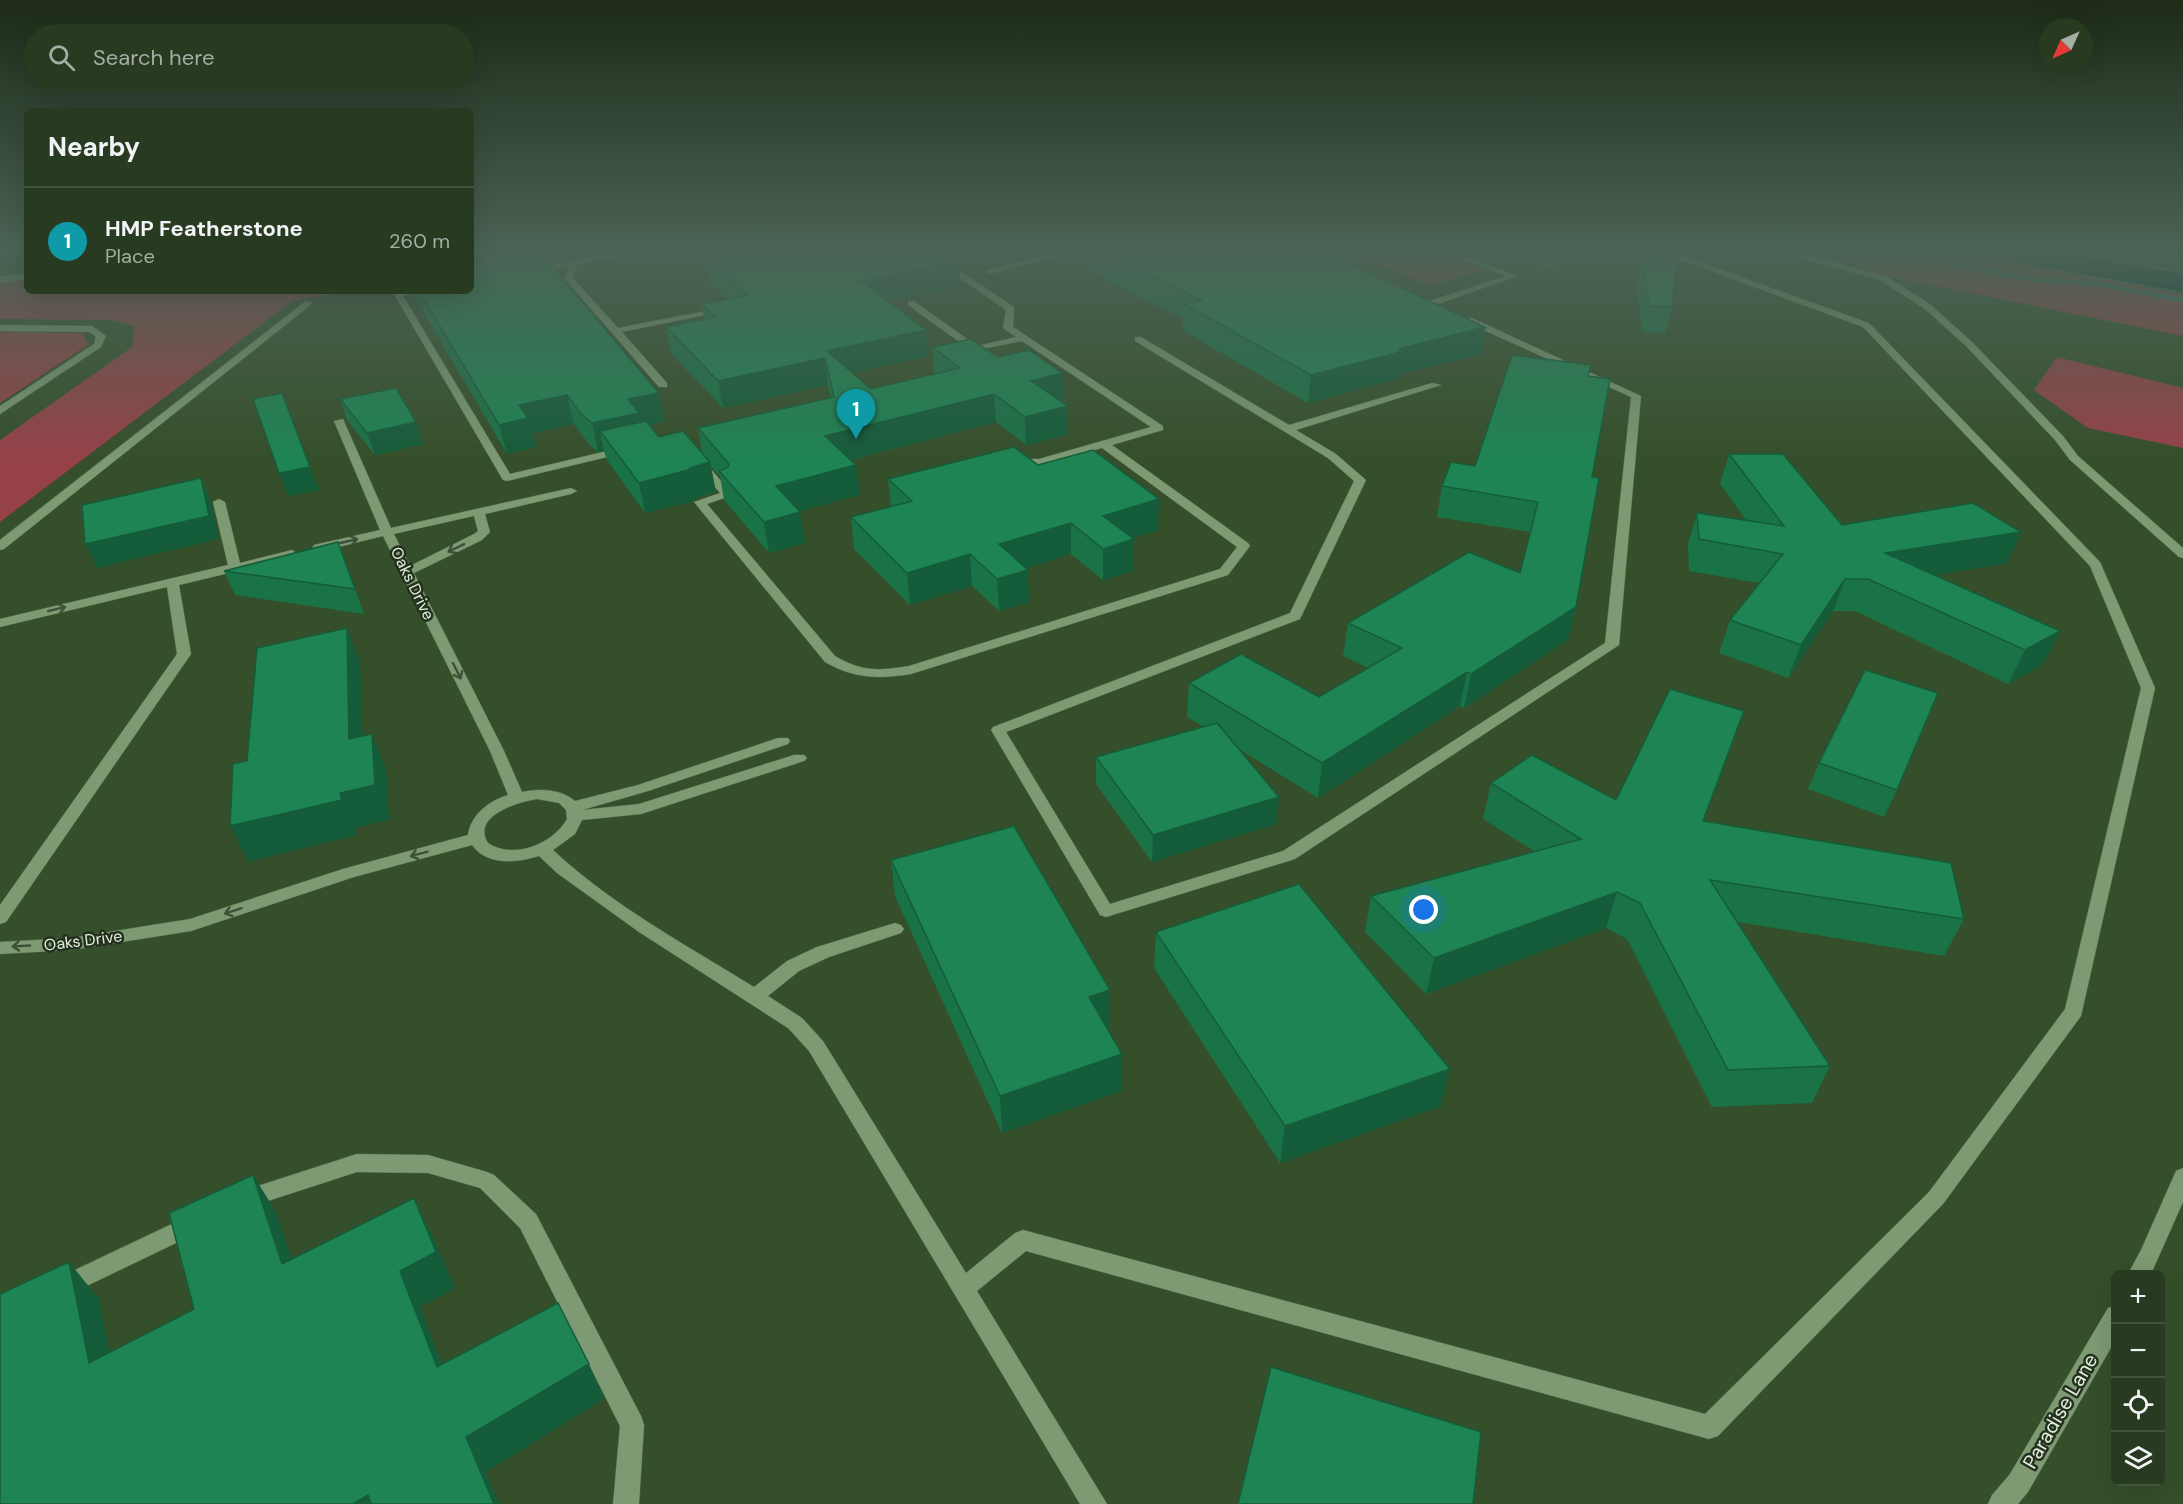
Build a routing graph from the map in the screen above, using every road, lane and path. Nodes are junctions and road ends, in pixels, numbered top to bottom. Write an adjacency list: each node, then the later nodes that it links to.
1 (286, 321): 27 (street)
2 (414, 321): 20 (street)
3 (606, 321): 11 (street)
4 (666, 321): 11 (street)
5 (937, 321): 12 (street)
6 (1009, 321): 12 (street)
7 (1471, 321): 18 (street)
8 (1855, 321): 45 (street)
9 (1944, 321): 28 (street)
10 (0, 328): 16 (street)
11 (615, 331): 14 (street)
12 (1024, 338): 19 (street)
13 (1138, 339): 18 (street)
14 (663, 385)
15 (1436, 385): 18 (street)
16 (0, 411)
17 (339, 422): 26 (street)
18 (1288, 429)
19 (1104, 444): 21 (street); 22 (street)
20 (632, 448)
21 (692, 454)
22 (1006, 460)
23 (571, 491): 25 (street)
24 (219, 502): 29 (street)
25 (479, 511): 26 (street); 30 (street, one-way to 30)
26 (387, 532): 29 (street, Oaks Drive, one-way to 26); 30 (street, Oaks Drive)
27 (0, 546)
28 (2183, 554)
29 (235, 567): 31 (street, Oaks Drive)
30 (407, 572): 35 (street, Oaks Drive, one-way to 35)
31 (172, 582): 32 (street, Oaks Drive, one-way to 31); 39 (street)
32 (0, 623)
33 (783, 741): 36 (street)
34 (799, 758): 36 (street)
35 (517, 798): 36 (street); 37 (street)
36 (574, 811): 38 (street)
37 (476, 838): 38 (street); 41 (street, Oaks Drive, one-way to 41)
38 (543, 850): 42 (street)
39 (0, 918)
40 (895, 929): 42 (street)
41 (0, 948)
42 (755, 996): 45 (street)
43 (2183, 1177): 44 (street)
44 (2142, 1270)
45 (963, 1289): 49 (street)
46 (43, 1296): 48 (street)
47 (2111, 1323): 50 (street, Paradise Lane)
48 (627, 1504)
49 (1094, 1504)
50 (2001, 1504)

